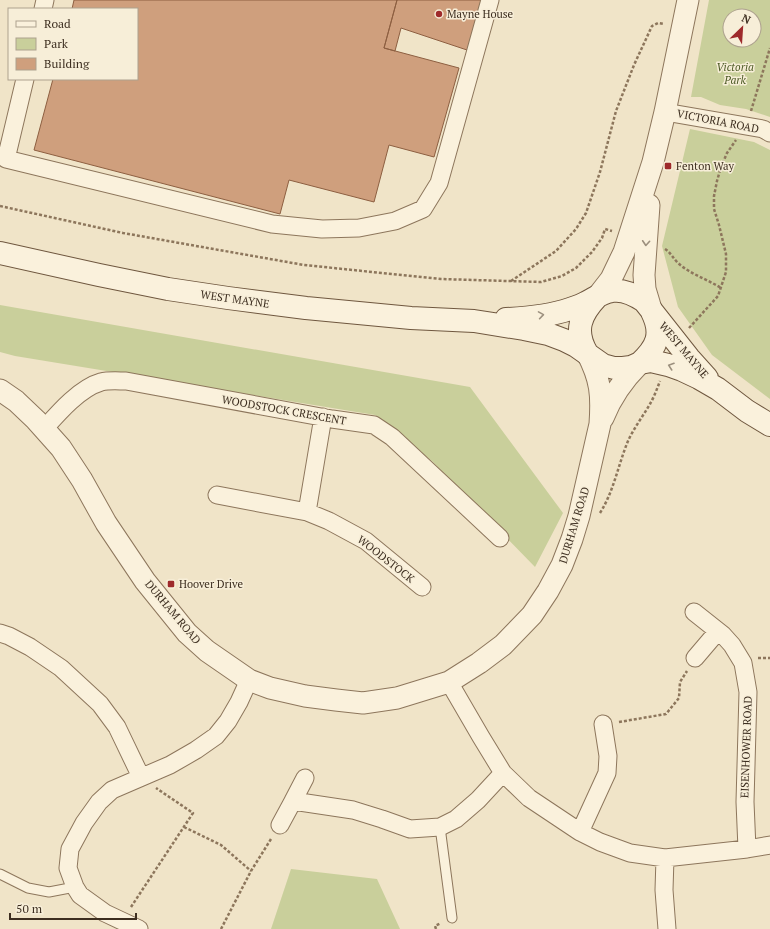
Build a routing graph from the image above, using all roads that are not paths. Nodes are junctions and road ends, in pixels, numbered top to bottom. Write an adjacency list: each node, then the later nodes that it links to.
1 (490, 0): 3 (street)
2 (688, 0): 4 (street)
3 (25, 80)
4 (665, 112): 5 (street, VICTORIA ROAD); 6 (street)
5 (770, 133)
6 (654, 162): 8 (street); 9 (street, one-way to 9)
7 (0, 253): 10 (main road, WEST MAYNE)
8 (597, 297): 9 (main road, WEST MAYNE); 10 (main road, WEST MAYNE, one-way to 8); 11 (main road)
9 (651, 309): 12 (main road, WEST MAYNE); 13 (main road, WEST MAYNE)
10 (474, 321): 11 (main road, WEST MAYNE)
11 (587, 353): 12 (main road, WEST MAYNE); 16 (street, DURHAM ROAD)
12 (640, 363): 13 (main road, WEST MAYNE, one-way to 12); 16 (street, DURHAM ROAD)
13 (718, 389): 17 (main road, WEST MAYNE)
14 (0, 390): 18 (street, DURHAM ROAD)
15 (323, 417): 18 (street, WOODSTOCK CRESCENT); 20 (street); 21 (street, WOODSTOCK CRESCENT)
16 (600, 424): 28 (street, DURHAM ROAD)
17 (770, 425)
18 (44, 429): 27 (street, DURHAM ROAD)
19 (217, 496): 20 (street, WOODSTOCK)
20 (307, 512): 22 (street, WOODSTOCK)
21 (500, 538)
22 (422, 588)
23 (694, 612): 24 (street, EISENHOWER ROAD)
24 (718, 631): 26 (street); 38 (street, EISENHOWER ROAD)
25 (0, 633): 31 (street)
26 (695, 658)
27 (249, 680): 28 (street, DURHAM ROAD); 31 (street)
28 (450, 682): 30 (street)
29 (603, 724): 36 (street)
30 (503, 773): 35 (street); 36 (street)
31 (141, 777): 41 (street)
32 (305, 778): 33 (street)
33 (293, 801): 34 (street); 35 (street)
34 (280, 825)
35 (440, 827): 42 (lane)
36 (580, 832): 39 (street)
37 (770, 845): 38 (street)
38 (747, 849): 39 (street)
39 (665, 858): 44 (street)
40 (0, 874): 41 (lane)
41 (75, 887): 43 (street)
42 (452, 918)
43 (139, 929)
44 (667, 929)

